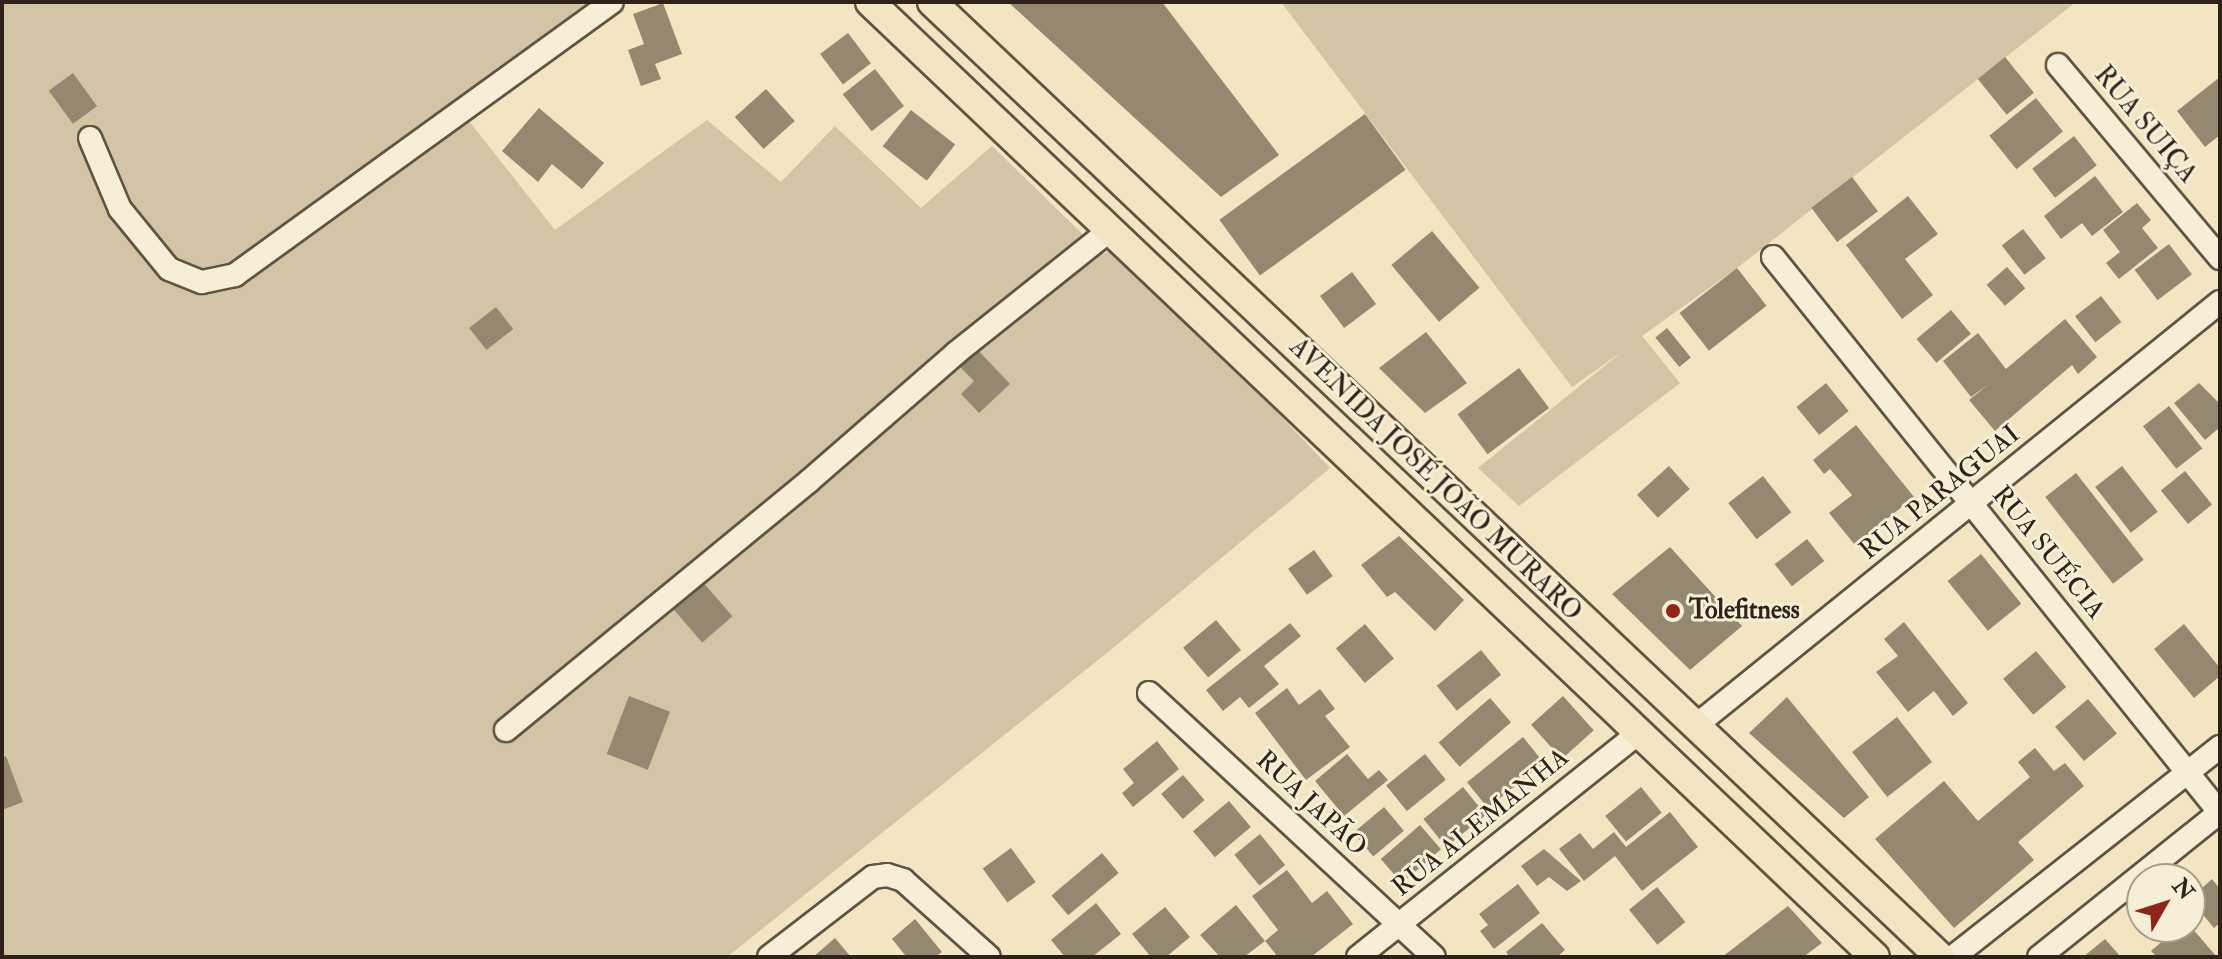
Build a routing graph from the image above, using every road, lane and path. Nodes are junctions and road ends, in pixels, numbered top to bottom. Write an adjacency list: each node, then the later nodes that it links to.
1 (612, 2): 5 (street)
2 (870, 2): 6 (main road, AVENIDA JOSÉ JOÃO MURARO)
3 (932, 2): 12 (main road, AVENIDA JOSÉ JOÃO MURARO)
4 (2058, 65): 8 (street, RUA SUIÇA)
5 (90, 138)
6 (1109, 231): 11 (main road, AVENIDA JOSÉ JOÃO MURARO); 17 (street)
7 (1773, 257): 10 (street, RUA SUÉCIA)
8 (2220, 258)
9 (2220, 302): 10 (street, RUA PARAGUAI)
10 (1972, 503): 16 (street, RUA PARAGUAI); 20 (street, RUA SUÉCIA)
11 (1418, 521): 12 (main road); 13 (main road, AVENIDA JOSÉ JOÃO MURARO)
12 (1527, 564): 14 (main road, AVENIDA JOSÉ JOÃO MURARO)
13 (1528, 630): 14 (main road); 18 (main road, AVENIDA JOSÉ JOÃO MURARO)
14 (1613, 651): 16 (main road, AVENIDA JOSÉ JOÃO MURARO)
15 (1149, 693): 22 (street, RUA JAPÃO)
16 (1694, 727): 28 (main road, AVENIDA JOSÉ JOÃO MURARO)
17 (506, 730)
18 (1639, 733): 22 (street, RUA ALEMANHA); 27 (main road, AVENIDA JOSÉ JOÃO MURARO)
19 (2220, 747): 20 (street)
20 (2188, 772): 21 (street, RUA SUÉCIA); 29 (street)
21 (2220, 812): 30 (street)
22 (1400, 924): 25 (street, RUA ALEMANHA); 26 (street, RUA JAPÃO)
23 (769, 957): 24 (street)
24 (989, 957)
25 (1358, 957)
26 (1434, 957)
27 (1875, 957)
28 (1940, 957)
29 (1953, 957)
30 (2039, 957)

